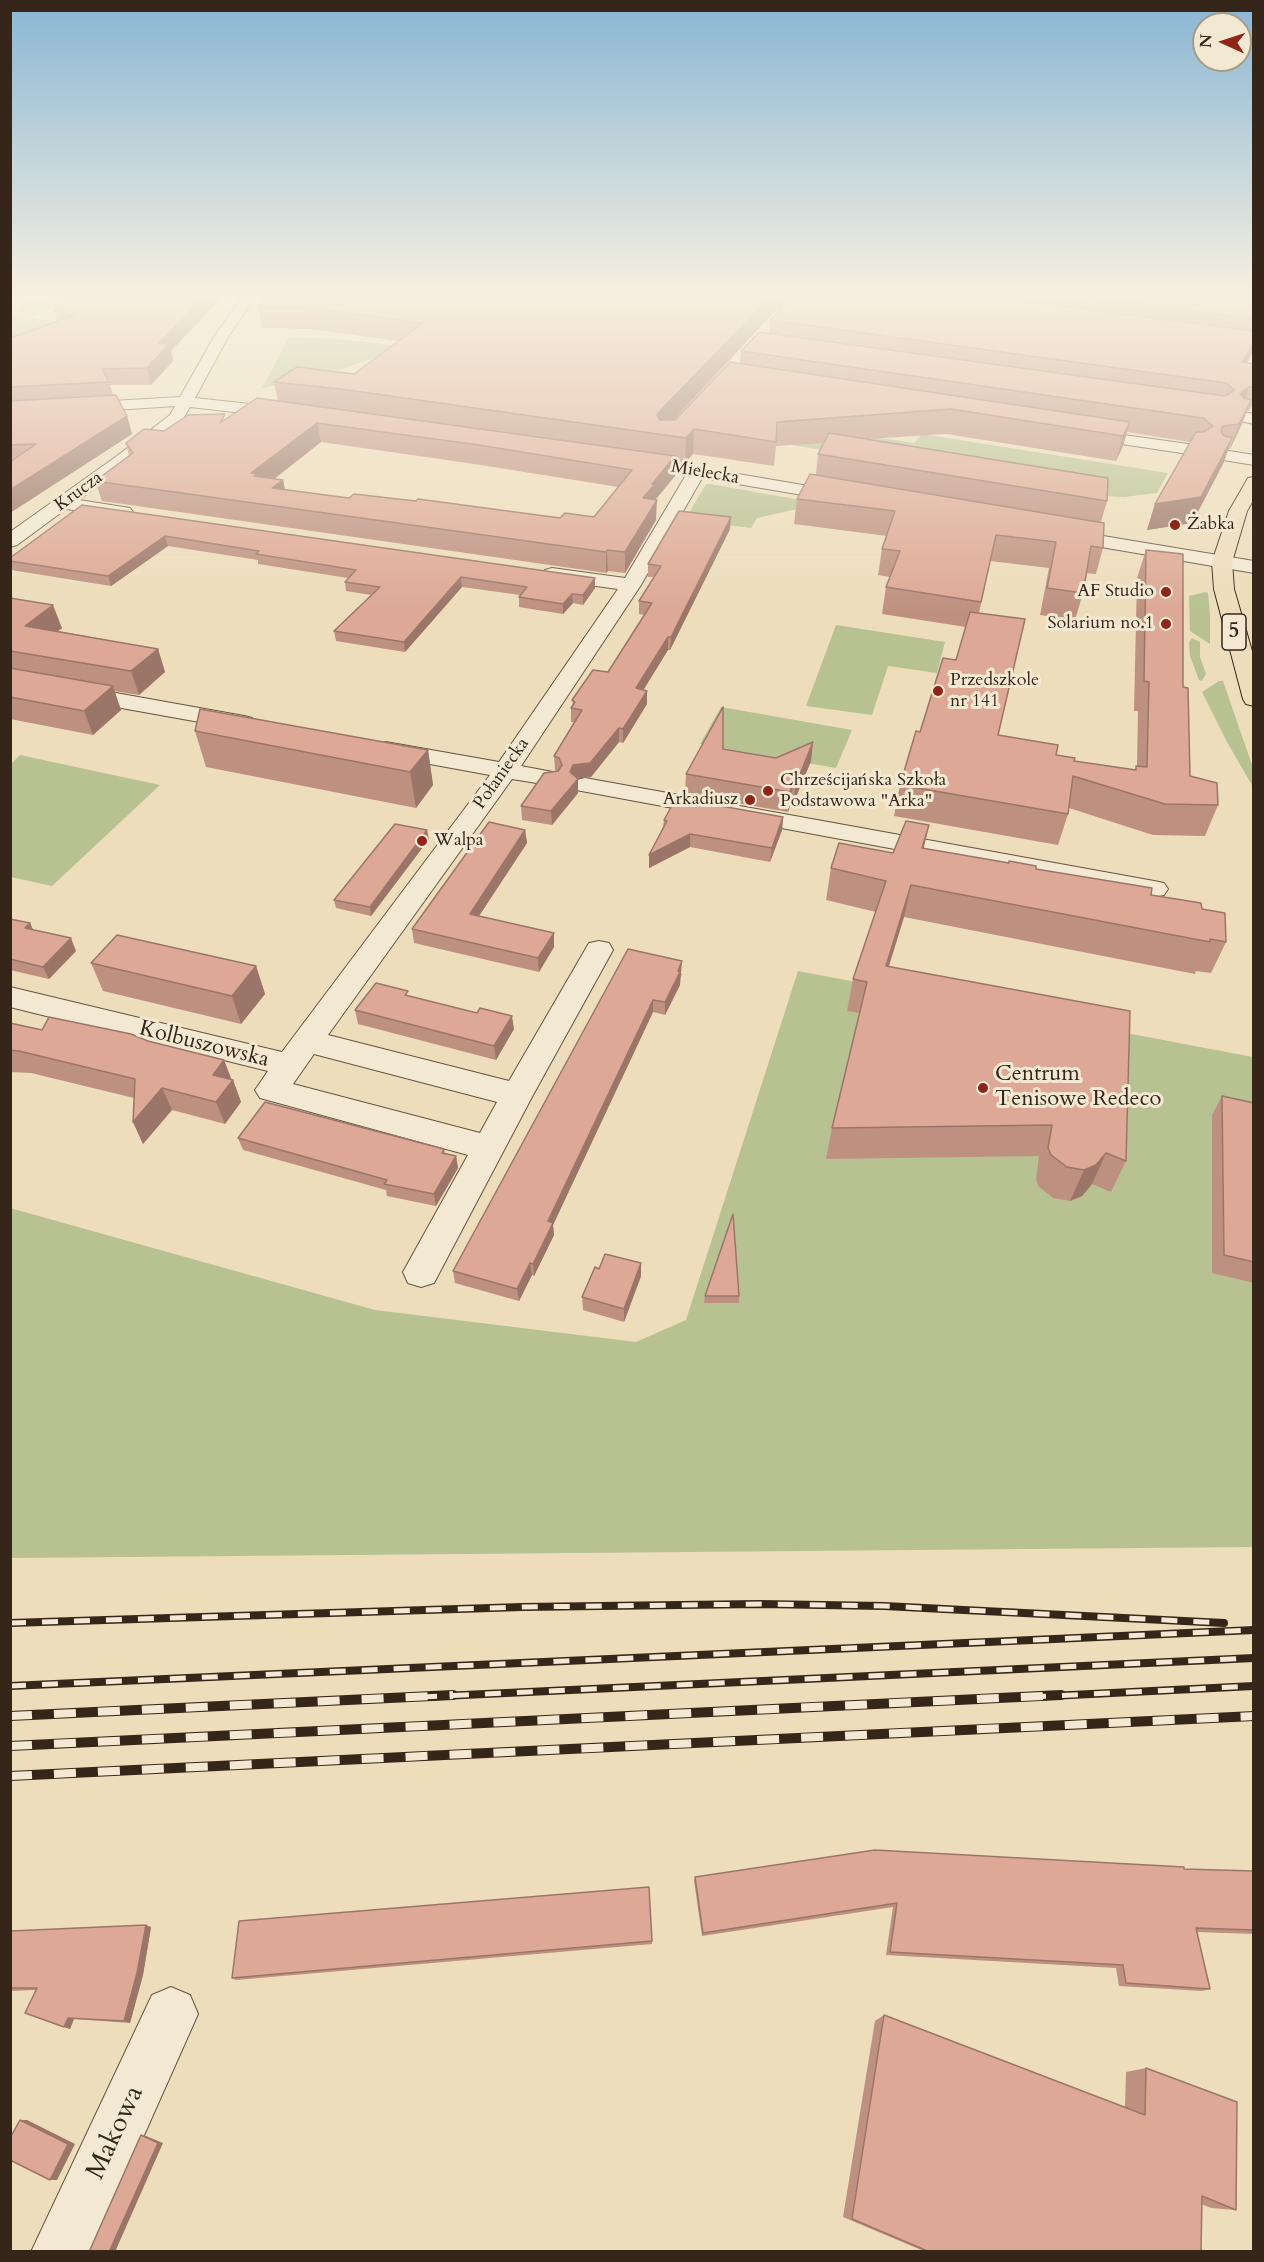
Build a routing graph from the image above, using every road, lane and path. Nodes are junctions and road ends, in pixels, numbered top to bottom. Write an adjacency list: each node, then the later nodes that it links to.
1 (186, 401): 16 (street, Krucza)
2 (177, 402): 4 (street)
3 (191, 402): 5 (street)
4 (10, 412)
5 (302, 415)
6 (1061, 431): 8 (street)
7 (658, 448): 12 (street)
8 (1195, 450)
9 (1222, 455): 11 (street)
10 (613, 458): 12 (street, Mielecka)
11 (1254, 460)
12 (643, 463): 13 (street, Mielecka)
13 (698, 472): 15 (street, Mielecka); 23 (street, Połaniecka)
14 (1254, 482): 20 (main road, 5)
15 (857, 499)
16 (63, 504): 17 (street); 19 (street, Krucza)
17 (146, 516)
18 (1046, 532): 20 (street)
19 (10, 541)
20 (1222, 562): 21 (street); 25 (main road, 5)
21 (1254, 567)
22 (534, 572): 23 (street)
23 (631, 585): 28 (street, Połaniecka)
24 (10, 681): 26 (street)
25 (1254, 699)
26 (266, 727)
27 (370, 746): 28 (street)
28 (506, 770): 29 (street); 34 (street, Połaniecka)
29 (549, 778)
30 (585, 785): 31 (street)
31 (1154, 889)
32 (599, 950): 35 (street)
33 (10, 998): 34 (street, Kolbuszowska)
34 (298, 1053): 35 (street, Kolbuszowska); 36 (street, Kolbuszowska)
35 (517, 1095): 36 (street)
36 (489, 1148): 37 (street)
37 (421, 1272)
38 (171, 2014): 39 (street, Makowa)
39 (61, 2252)

